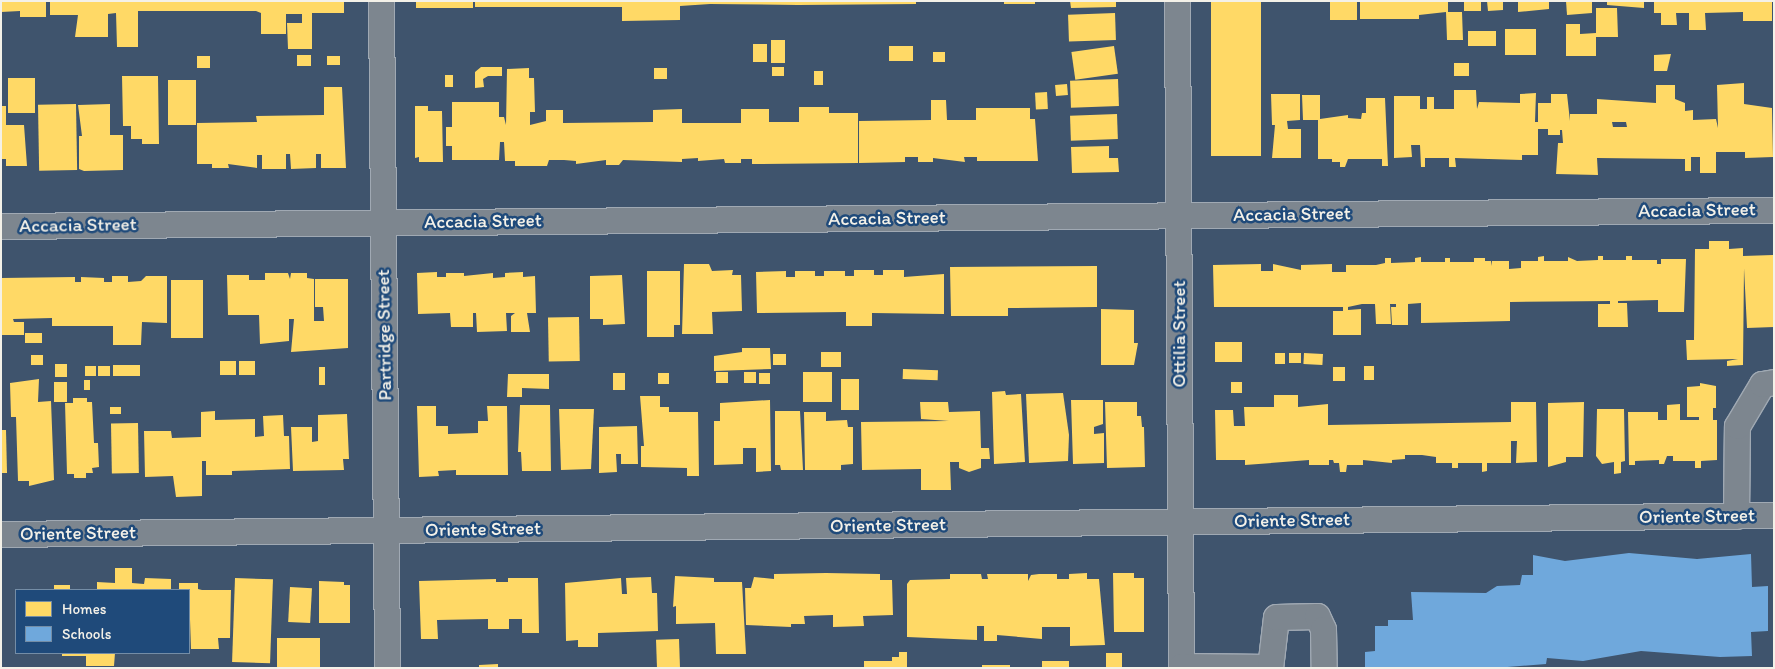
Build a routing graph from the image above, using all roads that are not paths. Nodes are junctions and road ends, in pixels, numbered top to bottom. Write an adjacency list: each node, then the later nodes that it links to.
1 (381, 1): 5 (street, Partridge Street)
2 (1177, 1): 4 (street, Ottilia Street)
3 (1774, 210): 4 (street, Accacia Street)
4 (1178, 215): 5 (street, Accacia Street); 10 (street, Ottilia Street)
5 (383, 222): 6 (street, Accacia Street); 11 (street, Partridge Street)
6 (1, 226)
7 (1774, 382): 9 (street)
8 (1774, 515): 9 (street, Oriente Street)
9 (1736, 516): 10 (street, Oriente Street)
10 (1180, 522): 11 (street, Oriente Street); 13 (street, Ottilia Street)
11 (386, 530): 12 (street, Oriente Street); 14 (street, Partridge Street)
12 (1, 534)
13 (1181, 667): 15 (street)
14 (387, 668)
15 (1270, 668): 16 (street)
16 (1324, 668)

